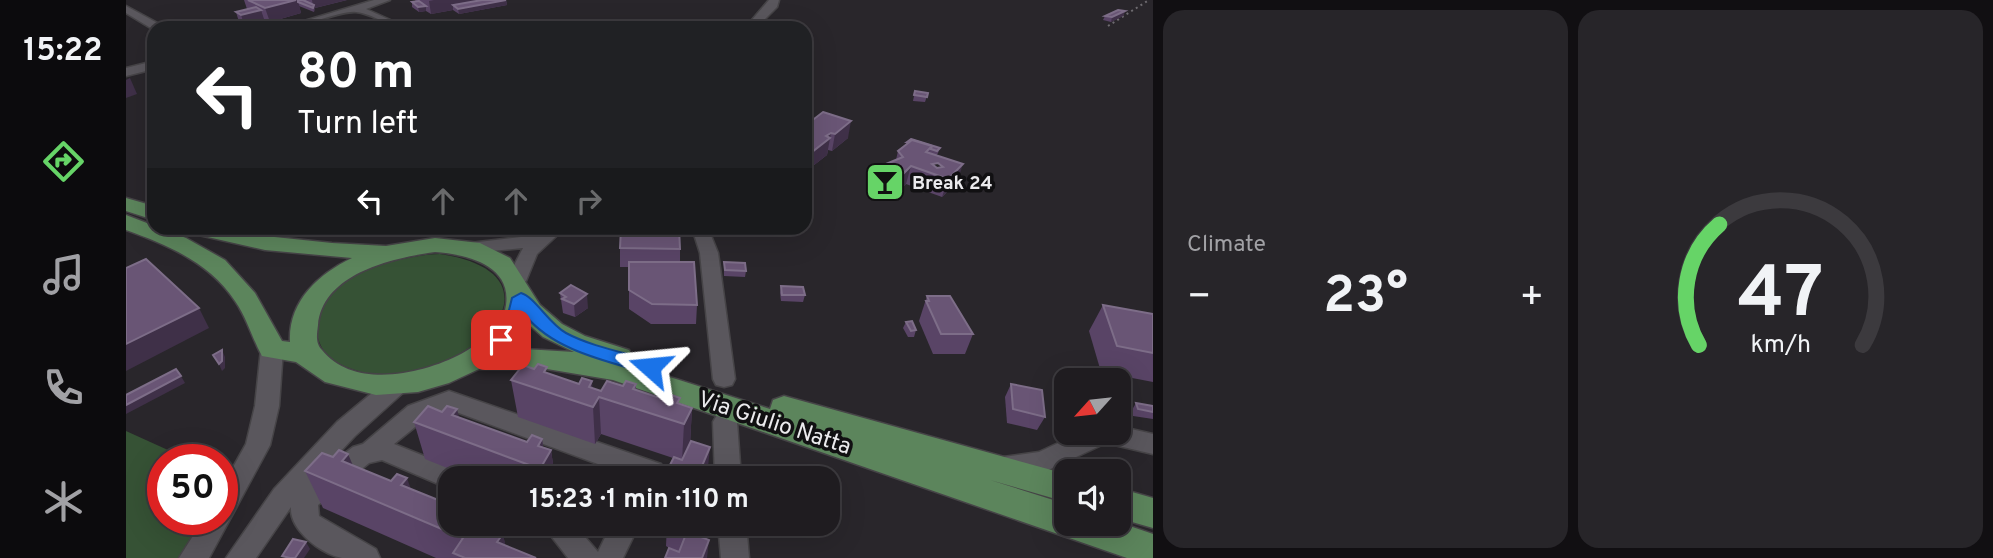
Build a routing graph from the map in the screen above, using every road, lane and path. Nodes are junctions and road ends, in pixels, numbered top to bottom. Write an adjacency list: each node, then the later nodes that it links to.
1 (385, 0): 5 (street)
2 (774, 0): 9 (street)
3 (1149, 0): 10 (path)
4 (129, 5): 6 (street)
5 (356, 8): 7 (street); 8 (street)
6 (150, 21)
7 (310, 21)
8 (387, 21)
9 (757, 21)
10 (1108, 26)
11 (147, 67): 12 (street)
12 (126, 72)
13 (126, 204): 14 (main road)
14 (147, 211)
15 (126, 222): 16 (main road)
16 (147, 229)
17 (163, 235): 26 (main road)
18 (222, 235): 23 (main road)
19 (541, 235): 22 (street)
20 (547, 235): 24 (street)
21 (703, 235): 29 (street)
22 (470, 248): 23 (main road); 24 (main road)
23 (389, 251): 25 (main road)
24 (518, 289): 28 (main road); 36 (main road, Via Giulio Natta)
25 (304, 317): 26 (main road); 27 (main road)
26 (272, 349): 27 (main road); 38 (street)
27 (312, 358): 30 (main road)
28 (478, 359): 30 (main road); 42 (main road, Via Giulio Natta)
29 (724, 379)
30 (397, 385): 50 (street)
31 (725, 422): 35 (street)
32 (1153, 444): 36 (street)
33 (372, 450): 34 (street); 37 (street); 51 (street)
34 (627, 466)
35 (727, 466)
36 (988, 466): 39 (main road, Via Giulio Natta)
37 (438, 473)
38 (238, 483)
39 (1054, 485)
40 (1131, 507): 41 (main road)
41 (1153, 513)
42 (1054, 516)
43 (208, 535): 49 (street)
44 (567, 536): 52 (street)
45 (620, 536): 53 (street)
46 (733, 536): 54 (street)
47 (1111, 536): 48 (main road)
48 (1153, 551)
49 (193, 558)
50 (240, 558)
51 (366, 558)
52 (586, 558)
53 (609, 558)
54 (735, 558)

